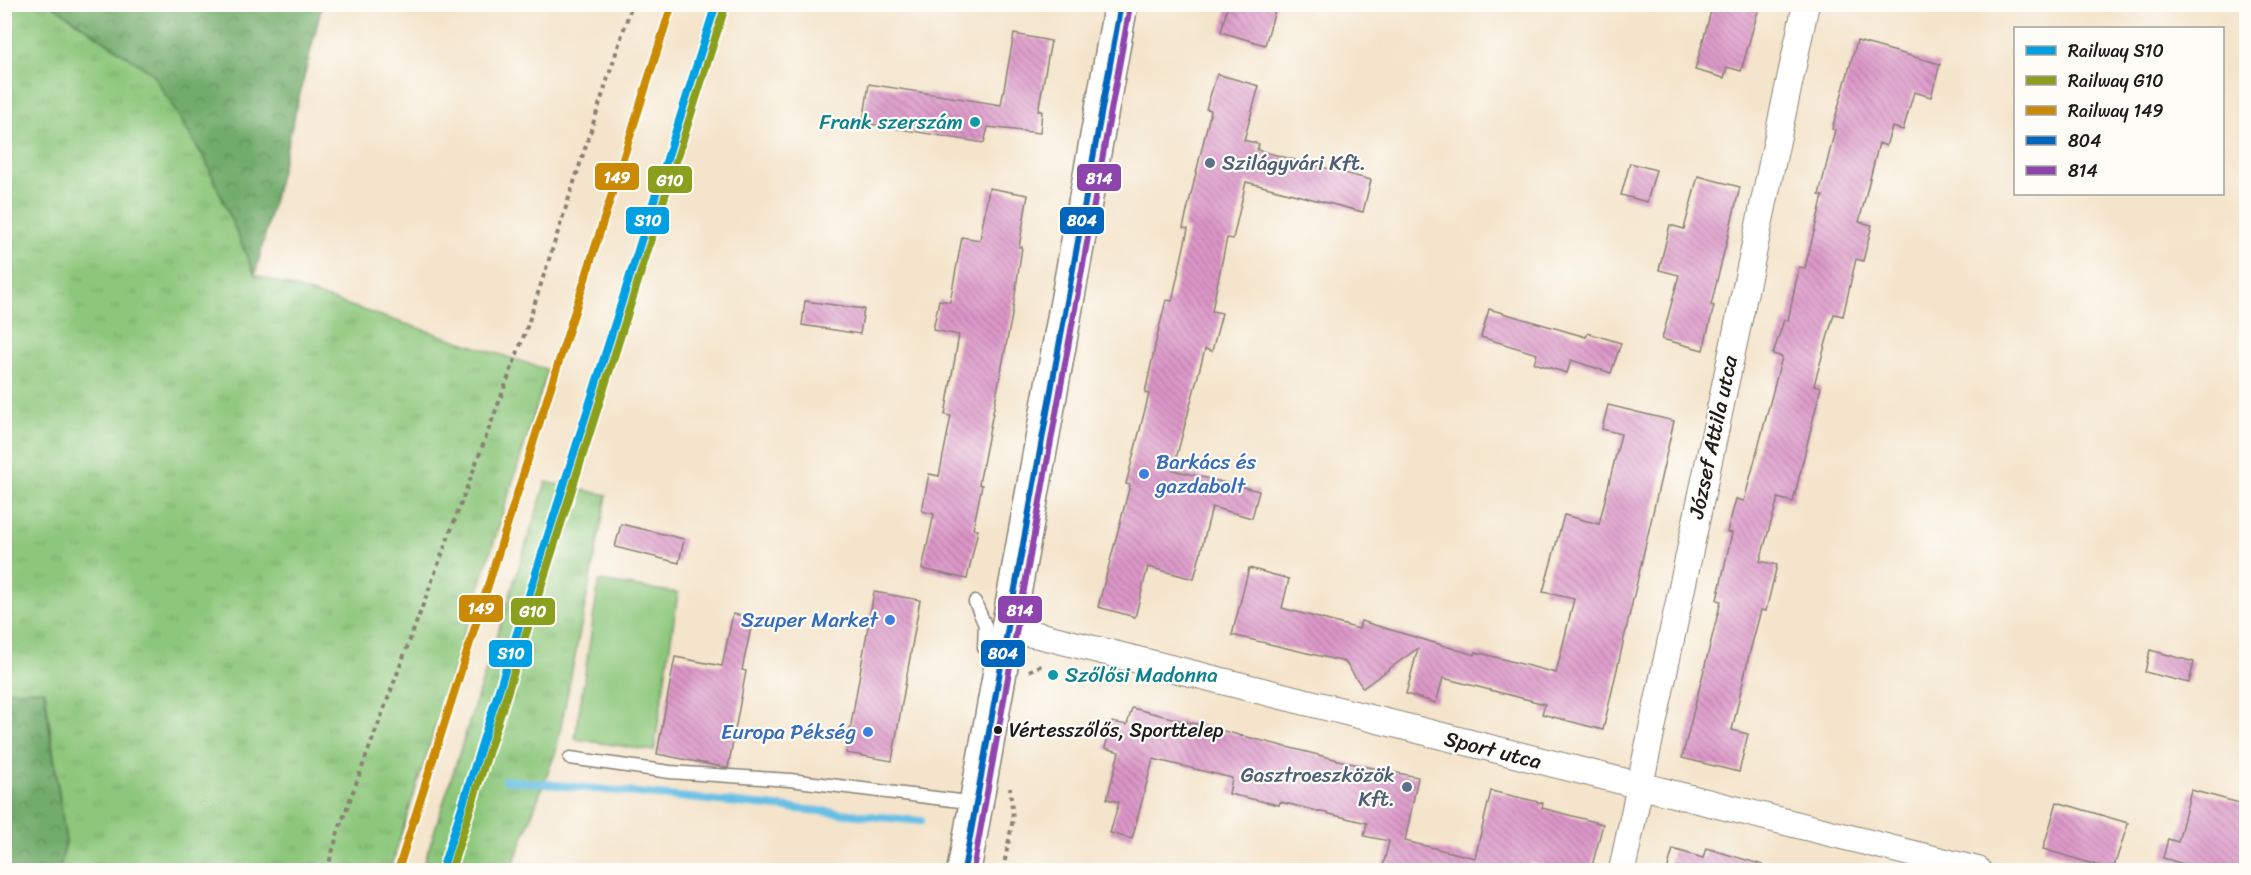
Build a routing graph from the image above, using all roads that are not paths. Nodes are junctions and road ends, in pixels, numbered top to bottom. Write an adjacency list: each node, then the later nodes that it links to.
1 (1121, 4): 4 (main road)
2 (1806, 4): 6 (street, József Attila utca)
3 (975, 602): 4 (lane)
4 (996, 639): 6 (street, Sport utca); 7 (main road)
5 (570, 758): 7 (lane)
6 (1639, 787): 9 (street, József Attila utca); 10 (street, Sport utca)
7 (977, 804): 8 (main road)
8 (964, 870)
9 (1622, 870)
10 (1978, 870)

